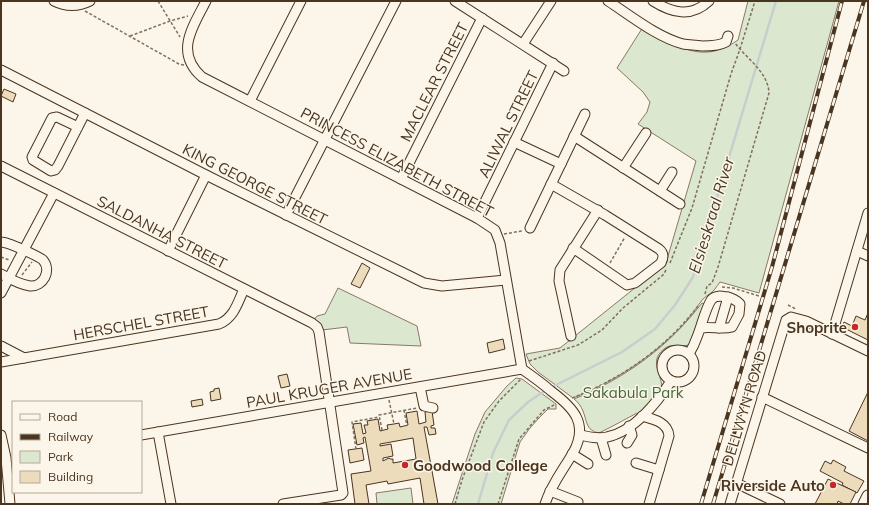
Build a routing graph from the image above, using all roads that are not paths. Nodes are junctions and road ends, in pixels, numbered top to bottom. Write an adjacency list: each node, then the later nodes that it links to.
1 (54, 1): 2 (street)
2 (90, 1)
3 (302, 1): 17 (street)
4 (396, 1): 23 (street)
5 (455, 1): 11 (street)
6 (551, 1): 13 (street)
7 (608, 1): 12 (street)
8 (653, 1): 9 (street)
9 (709, 1)
10 (203, 2): 17 (street, PRINCESS ELIZABETH STREET)
11 (482, 18): 13 (street); 30 (street, MACLEAR STREET)
12 (728, 36)
13 (523, 44): 14 (street)
14 (553, 63): 16 (street); 24 (street, ALIWAL STREET)
15 (1, 70): 18 (street, KING GEORGE STREET)
16 (564, 71)
17 (250, 100): 23 (street, PRINCESS ELIZABETH STREET)
18 (86, 113): 20 (street); 29 (street, KING GEORGE STREET)
19 (585, 114): 22 (street)
20 (78, 127): 20 (street)
21 (646, 133): 27 (street)
22 (574, 136): 25 (street); 27 (street)
23 (325, 140): 30 (street, PRINCESS ELIZABETH STREET); 37 (street)
24 (514, 142): 25 (street); 38 (street, ALIWAL STREET)
25 (561, 164): 31 (street)
26 (1, 166): 33 (street, SALDANHA STREET)
27 (623, 168): 32 (street)
28 (672, 172): 32 (street)
29 (206, 175): 37 (street, KING GEORGE STREET); 43 (street)
30 (401, 179): 38 (street, PRINCESS ELIZABETH STREET)
31 (551, 184): 35 (street); 39 (street)
32 (660, 191): 34 (street)
33 (54, 193): 42 (street); 43 (street, SALDANHA STREET)
34 (680, 204)
35 (598, 210): 41 (street); 41 (street)
36 (868, 213): 44 (street)
37 (286, 215): 47 (street, KING GEORGE STREET)
38 (477, 218): 47 (street, PRINCESS ELIZABETH STREET)
39 (530, 228)
40 (1, 242): 42 (street)
41 (573, 248): 54 (street)
42 (23, 250): 46 (street); 46 (street)
43 (168, 251): 48 (street, SALDANHA STREET)
44 (857, 251): 45 (street); 53 (street)
45 (868, 256)
46 (9, 278): 49 (street)
47 (506, 280): 60 (street, PRINCESS ELIZABETH STREET)
48 (244, 289): 58 (street, HERSCHEL STREET); 64 (street, SALDANHA STREET)
49 (1, 293)
50 (728, 297): 51 (street); 52 (street); 52 (street)
51 (700, 328): 52 (street); 57 (street)
52 (719, 328)
53 (832, 334): 56 (street); 63 (street, DELLWYN ROAD)
54 (571, 336)
55 (1, 346): 58 (street)
56 (868, 352)
57 (689, 354): 61 (street); 61 (street)
58 (24, 358): 59 (street, HERSCHEL STREET)
59 (1, 362)
60 (524, 369): 62 (street, PAUL KRUGER AVENUE); 71 (street)
61 (671, 381): 66 (street)
62 (420, 387): 64 (street, PAUL KRUGER AVENUE); 65 (street)
63 (762, 397): 74 (street); 81 (street, DELLWYN ROAD)
64 (330, 403): 68 (street, PAUL KRUGER AVENUE); 87 (street)
65 (428, 407)
66 (642, 416): 67 (street); 80 (street)
67 (630, 426): 72 (street); 73 (street)
68 (158, 432): 70 (street, PAUL KRUGER AVENUE); 86 (street)
69 (1, 435): 77 (street)
70 (142, 435)
71 (580, 435): 72 (street); 75 (street)
72 (600, 438): 76 (street)
73 (627, 443)
74 (868, 448)
75 (572, 454): 79 (street); 82 (street)
76 (606, 454)
77 (7, 458): 85 (street)
78 (636, 463): 80 (street)
79 (588, 464)
80 (659, 470): 89 (street)
81 (736, 483): 90 (street, DELLWYN ROAD); 91 (street)
82 (550, 491): 84 (street); 88 (street)
83 (868, 496): 92 (main road)
84 (578, 502)
85 (10, 504)
86 (171, 504)
87 (283, 504)
88 (545, 504)
89 (649, 504)
90 (730, 504)
91 (780, 504)
92 (864, 504)

